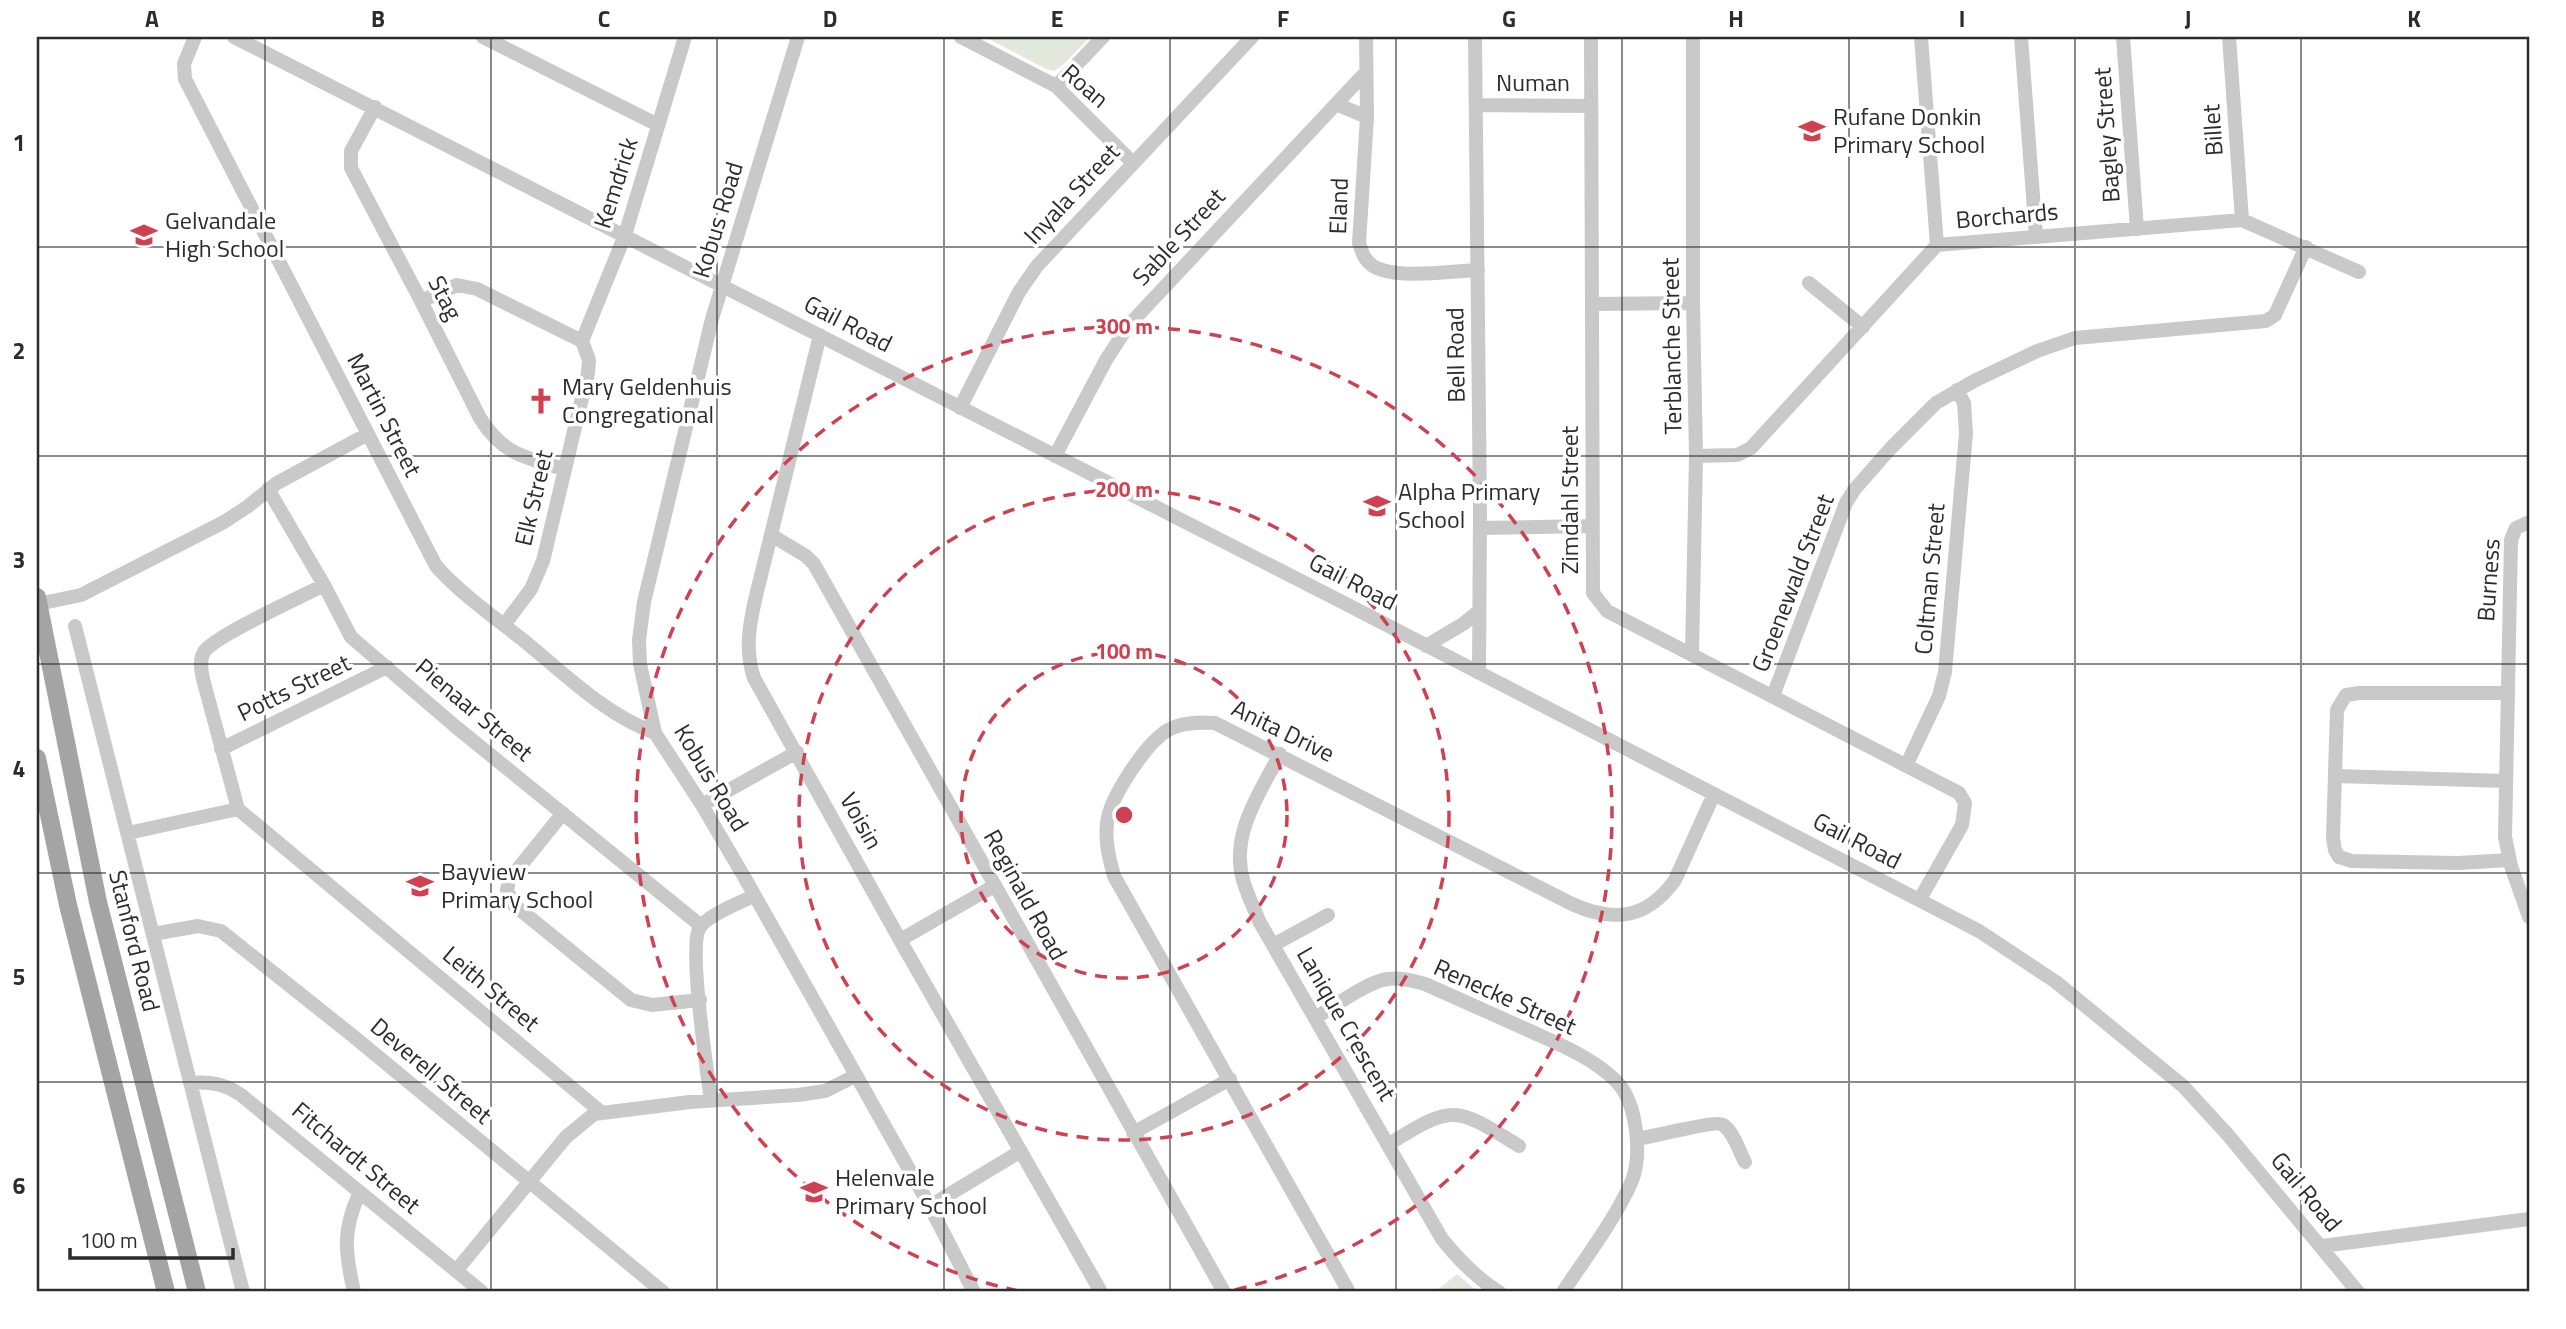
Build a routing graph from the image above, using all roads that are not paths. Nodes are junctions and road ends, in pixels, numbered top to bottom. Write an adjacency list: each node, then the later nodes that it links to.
1 (195, 37): 44 (street, Martin Street)
2 (234, 37): 22 (street, Gail Road)
3 (483, 37): 24 (street)
4 (685, 37): 24 (street, Kemdrick)
5 (798, 37): 35 (street, Kobus Road)
6 (961, 37): 18 (street, Roan)
7 (1103, 37): 18 (street)
8 (1252, 37): 25 (street, Inyala Street)
9 (1366, 37): 17 (street, Eland)
10 (1475, 37): 20 (street, Bell Road)
11 (1591, 37): 21 (street, Zimdahl Street)
12 (1693, 37): 38 (street, Terblanche Street)
13 (1921, 37): 30 (street)
14 (2021, 37): 29 (street)
15 (2123, 37): 27 (street, Bagley Street)
16 (2229, 37): 26 (street, Billet)
17 (1366, 72): 19 (street, Sable Street); 23 (street, Eland)
18 (1056, 86): 25 (street, Roan)
19 (1336, 104): 23 (street); 45 (street, Sable Street)
20 (1476, 106): 21 (street, Numan); 32 (street, Bell Road)
21 (1591, 106): 37 (street, Zimdahl Street)
22 (375, 107): 28 (street, Gail Road); 36 (street, Stag)
23 (1367, 117): 32 (street, Eland)
24 (658, 125): 28 (street, Kemdrick)
25 (1132, 162): 43 (street, Inyala Street)
26 (2242, 220): 27 (street, Borchards); 31 (street, Borchards)
27 (2137, 229): 29 (street, Borchards)
28 (625, 235): 35 (street, Gail Road); 41 (street, Kemdrick)
29 (2036, 236): 30 (street, Borchards)
30 (1937, 245): 39 (street, Borchards)
31 (2306, 247): 33 (street, Borchards); 42 (street, Groenewald Street)
32 (1478, 270): 51 (street, Bell Road)
33 (2359, 272)
34 (1809, 283): 39 (street)
35 (721, 285): 40 (street, Gail Road); 64 (street, Kobus Road)
36 (421, 301): 41 (street); 47 (street, Stag)
37 (1593, 303): 38 (street); 50 (street, Zimdahl Street)
38 (1693, 303): 46 (street, Terblanche Street)
39 (1863, 327): 46 (street, Borchards)
40 (820, 335): 43 (street, Gail Road); 52 (street, Voisin)
41 (582, 341): 47 (street, Elk Street)
42 (1957, 390): 63 (street, Groenewald Street); 69 (street, Coltman Street)
43 (960, 408): 45 (street, Gail Road)
44 (368, 434): 48 (street); 56 (street, Martin Street)
45 (1055, 456): 58 (street, Gail Road)
46 (1696, 456): 59 (street, Terblanche Street)
47 (564, 469): 56 (street, Elk Street)
48 (268, 489): 53 (street, Pienaar Street); 54 (street)
49 (2529, 522): 62 (street, Burness)
50 (1592, 526): 51 (street); 59 (street, Zimdahl Street)
51 (1480, 528): 55 (street, Bell Road)
52 (771, 535): 66 (street, Voisin); 78 (street, Reginald Road)
53 (324, 585): 60 (street, Pienaar Street); 65 (street)
54 (37, 601): 107 (main road, Stanford Road)
55 (1479, 611): 58 (street); 61 (street, Bell Road)
56 (504, 625): 64 (street, Martin Street)
57 (75, 626): 76 (street, Stanford Road)
58 (1426, 646): 61 (street, Gail Road)
59 (1692, 655): 63 (street, Zimdahl Street)
60 (387, 667): 65 (street, Potts Street); 75 (street, Pienaar Street)
61 (1479, 673): 72 (street, Gail Road)
62 (2508, 693): 70 (street); 71 (street, Burness)
63 (1773, 696): 69 (street, Zimdahl Street)
64 (655, 733): 73 (street, Kobus Road)
65 (220, 749): 74 (street)
66 (797, 752): 73 (street); 85 (street, Voisin)
67 (1280, 754): 72 (street, Anita Drive); 86 (street, Lanique Crescent); 90 (street, Anita Drive)
68 (37, 758): 106 (main road)
69 (1906, 766): 80 (street, Zimdahl Street)
70 (2335, 775): 71 (street); 77 (street)
71 (2506, 781): 77 (street, Burness)
72 (1714, 794): 80 (street, Gail Road)
73 (702, 805): 79 (street, Kobus Road)
74 (238, 809): 76 (street); 93 (street, Leith Street)
75 (563, 813): 83 (street, Pienaar Street); 87 (street)
76 (128, 833): 84 (street, Stanford Road)
77 (2510, 860): 82 (street, Burness)
78 (994, 886): 85 (street); 94 (street, Reginald Road)
79 (754, 896): 83 (street); 89 (street, Kobus Road)
80 (1920, 899): 104 (street, Gail Road)
81 (1328, 915): 86 (street)
82 (2529, 917)
83 (700, 925): 87 (street)
84 (153, 934): 91 (street, Stanford Road); 100 (street, Deverell Street)
85 (900, 940): 98 (street, Voisin)
86 (1273, 945): 88 (street, Lanique Crescent)
87 (699, 1000): 92 (street)
88 (1315, 1017): 95 (street, Renecke Street); 96 (street, Lanique Crescent)
89 (855, 1076): 92 (street); 102 (street, Kobus Road)
90 (1230, 1079): 94 (street); 115 (street, Anita Drive)
91 (190, 1083): 101 (street, Fitchardt Street); 108 (street, Stanford Road)
92 (711, 1100): 93 (street)
93 (601, 1112): 100 (street)
94 (1133, 1133): 114 (street, Reginald Road)
95 (1637, 1139): 99 (street); 117 (street, Renecke Street)
96 (1389, 1144): 97 (street); 116 (street, Lanique Crescent)
97 (1519, 1146)
98 (1021, 1151): 102 (street); 113 (street, Voisin)
99 (1745, 1163)
100 (529, 1182): 105 (street); 111 (street, Deverell Street)
101 (360, 1192): 105 (street, Fitchardt Street); 109 (street)
102 (930, 1206): 112 (street, Kobus Road)
103 (2529, 1219): 104 (street)
104 (2322, 1247): 118 (street, Gail Road)
105 (456, 1271): 110 (street, Fitchardt Street)
106 (166, 1292)
107 (197, 1292)
108 (243, 1292)
109 (354, 1292)
110 (482, 1292)
111 (663, 1292)
112 (974, 1292)
113 (1101, 1292)
114 (1224, 1292)
115 (1349, 1292)
116 (1499, 1292)
117 (1563, 1292)
118 (2358, 1292)

